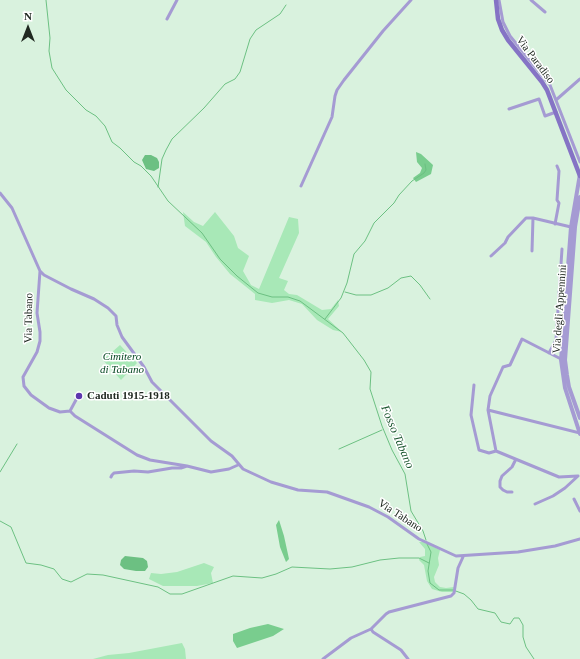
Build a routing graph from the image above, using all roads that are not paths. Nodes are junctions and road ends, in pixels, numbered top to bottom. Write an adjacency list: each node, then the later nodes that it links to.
1 (177, 0): 7 (street)
2 (411, 0): 15 (street)
3 (496, 0): 11 (main road, Via Paradiso)
4 (500, 0): 9 (street)
5 (531, 0): 6 (street)
6 (545, 12)
7 (167, 18)
8 (580, 79): 9 (street)
9 (556, 100): 12 (street)
10 (509, 109): 11 (street)
11 (556, 112): 14 (main road, Via Paradiso)
12 (580, 162)
13 (557, 166): 20 (street)
14 (580, 175): 16 (street, Via degli Appennini)
15 (301, 186)
16 (578, 190): 21 (street, Via degli Appennini)
17 (0, 193): 25 (street, Via Tabano)
18 (580, 199): 27 (street, Via degli Appennini)
19 (533, 218): 20 (street); 23 (street); 24 (street)
20 (555, 224): 21 (street)
21 (571, 227): 27 (street, Via degli Appennini)
22 (562, 249): 26 (street)
23 (532, 251)
24 (491, 256)
25 (40, 270): 31 (street, Via Tabano); 38 (street, Via Tabano)
26 (549, 353): 27 (street); 30 (street)
27 (563, 360): 32 (street, Via degli Appennini); 33 (street, Via degli Appennini)
28 (474, 385): 36 (street)
29 (77, 398): 31 (street)
30 (488, 410): 33 (street); 36 (street)
31 (70, 411): 35 (street, Via Tabano)
32 (580, 418)
33 (580, 433)
34 (117, 436): 35 (street)
35 (115, 441): 39 (street, Via Tabano)
36 (496, 451): 37 (street)
37 (516, 459): 40 (street); 42 (street)
38 (238, 465): 39 (street, Via Tabano); 47 (street, Via Tabano)
39 (187, 466): 41 (street)
40 (579, 476): 44 (street)
41 (111, 477)
42 (512, 492)
43 (574, 499): 45 (street)
44 (534, 504)
45 (580, 511)
46 (580, 539): 47 (street, Via Tabano)
47 (463, 557): 48 (street)
48 (372, 629): 49 (street); 50 (street)
49 (323, 659)
50 (408, 659)

